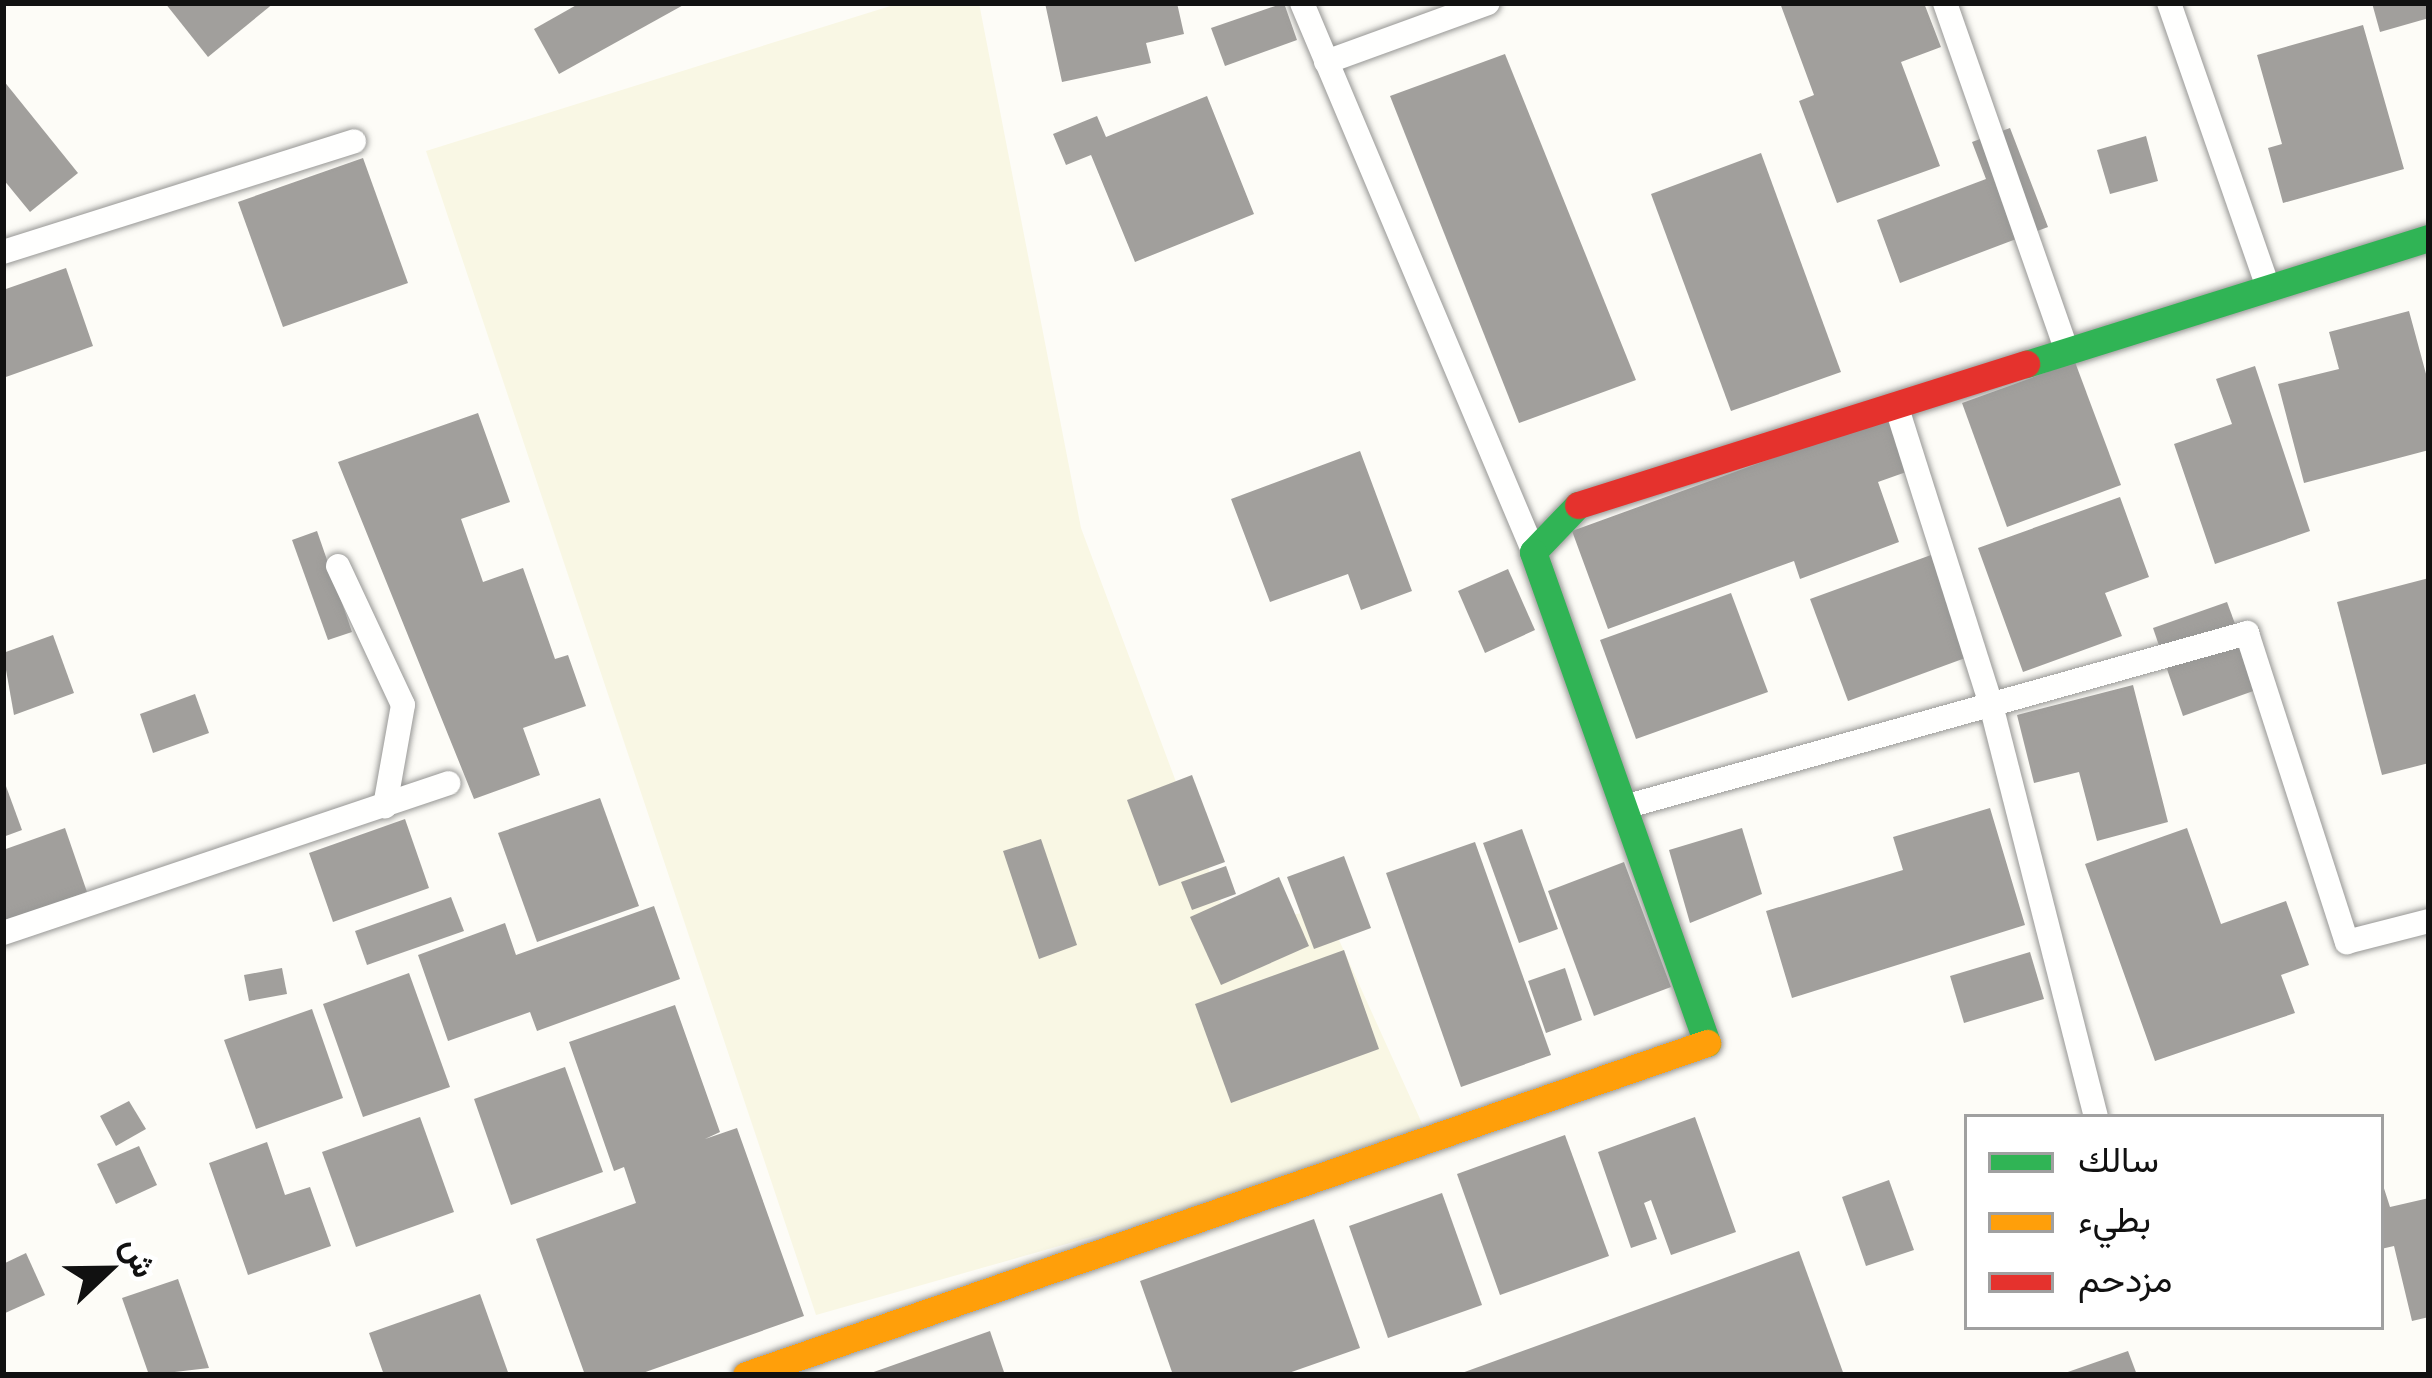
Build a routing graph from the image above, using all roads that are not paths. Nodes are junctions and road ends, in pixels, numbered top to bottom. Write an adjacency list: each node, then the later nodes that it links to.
1 (1301, 3): 5 (lane)
2 (1945, 3): 10 (lane)
3 (2169, 3): 9 (lane)
4 (1488, 4): 5 (lane)
5 (1326, 62): 12 (lane)
6 (354, 141): 8 (lane)
7 (2429, 238): 9 (street)
8 (3, 252)
9 (2268, 286): 10 (street)
10 (2066, 348): 11 (street)
11 (1895, 403): 12 (street); 14 (lane)
12 (1533, 551): 17 (street)
13 (338, 566): 16 (lane)
14 (1991, 705): 17 (lane); 18 (lane); 20 (lane)
15 (448, 782): 16 (lane)
16 (385, 806): 19 (lane)
17 (1628, 806): 21 (street)
18 (2429, 921)
19 (3, 934)
20 (2095, 1114)
21 (746, 1375)

